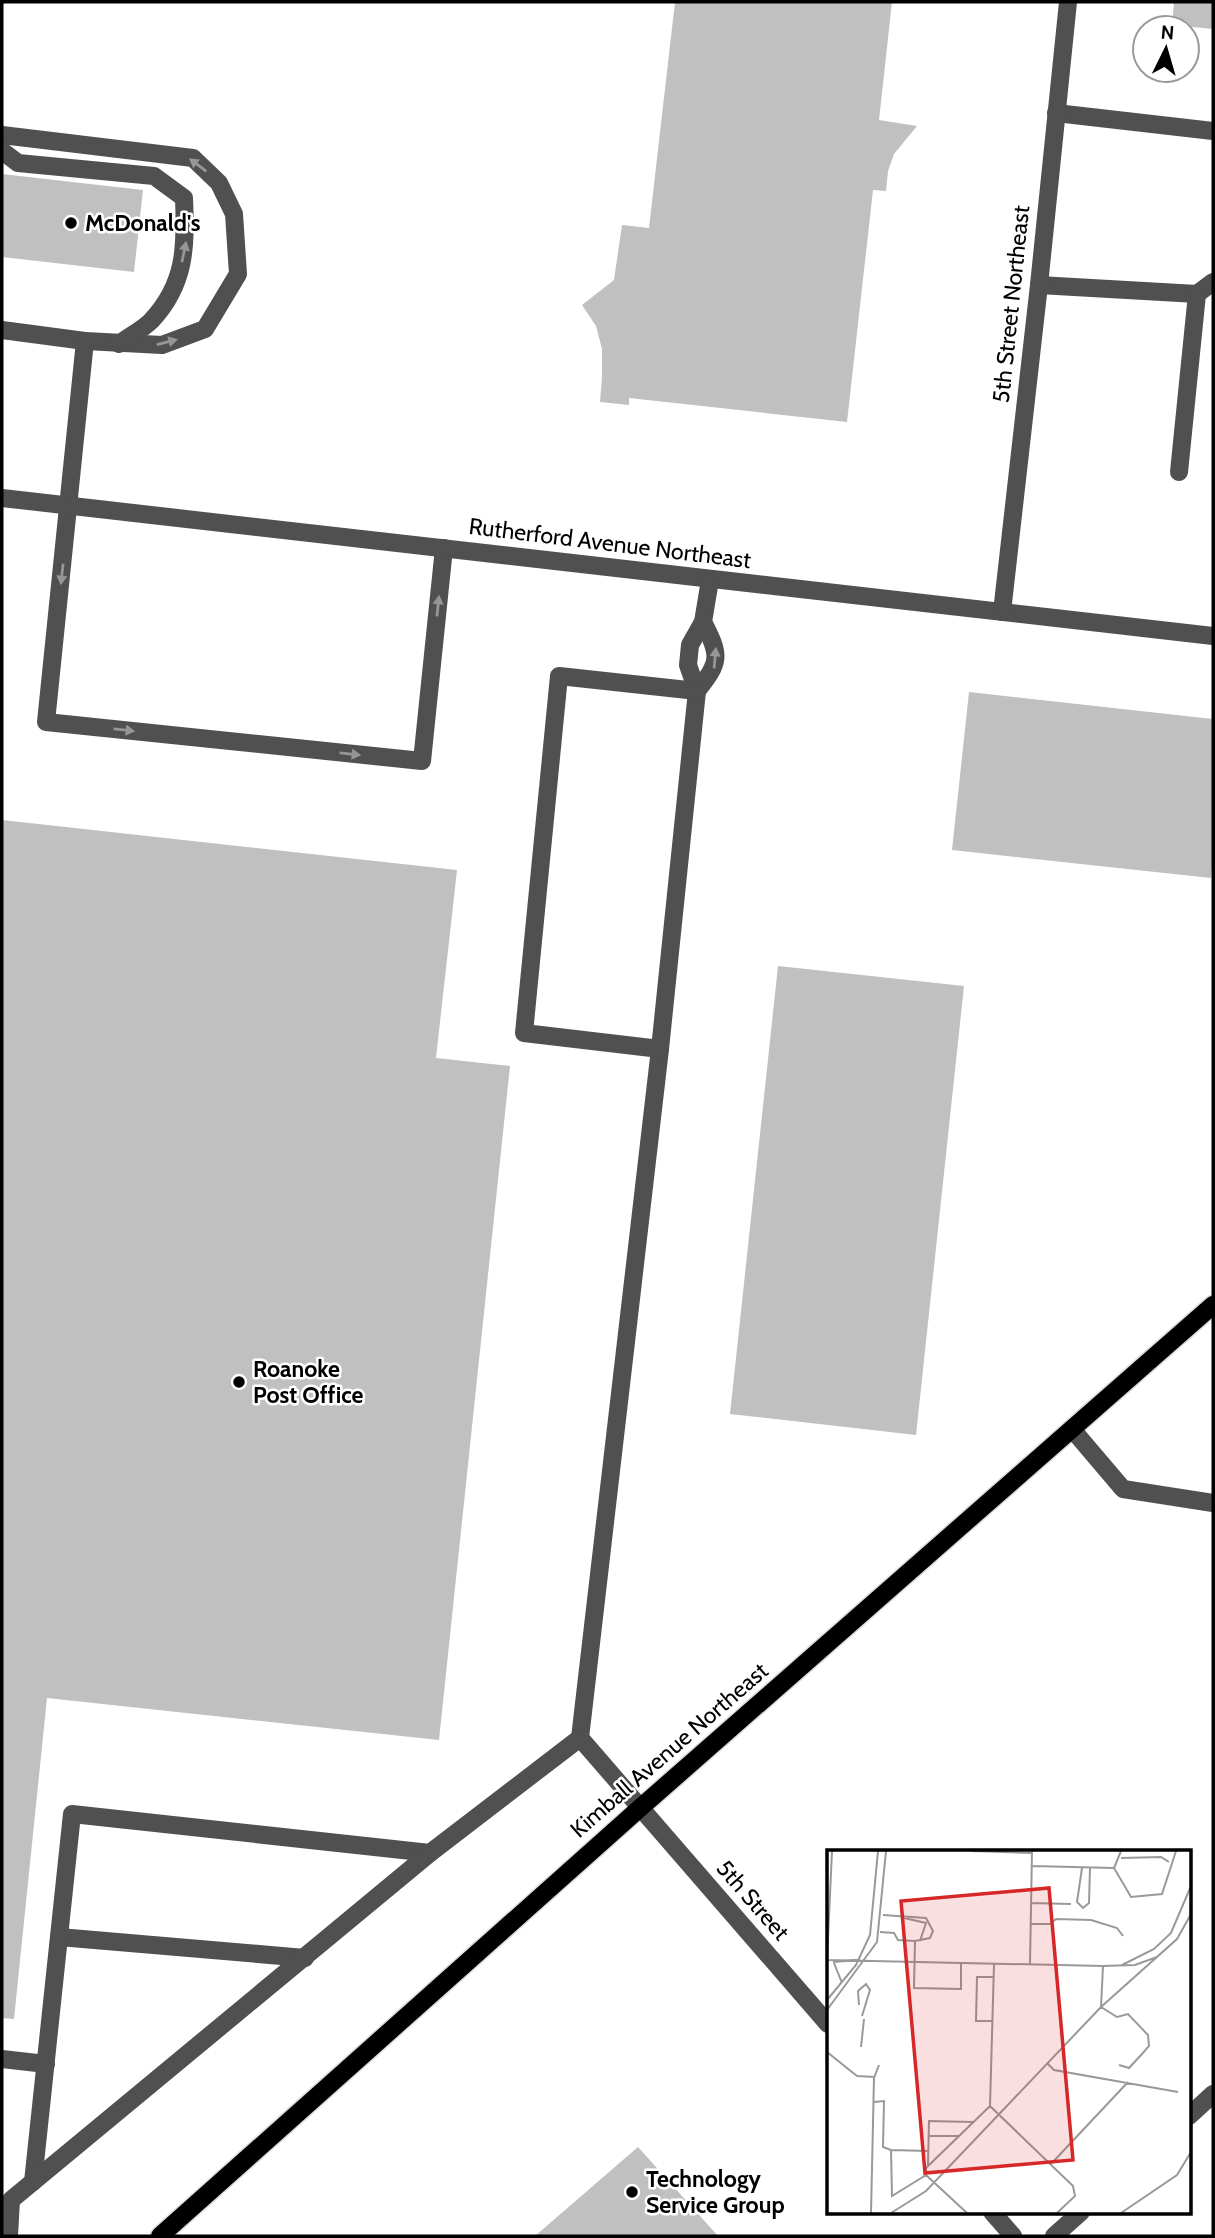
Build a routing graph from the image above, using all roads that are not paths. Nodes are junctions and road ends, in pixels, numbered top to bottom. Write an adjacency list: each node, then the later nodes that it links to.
1 (1068, 2): 2 (street, 5th Street Northeast)
2 (1056, 113): 3 (street); 7 (street, 5th Street Northeast)
3 (1213, 131)
4 (2, 135): 11 (street, one-way to 4)
5 (2, 151): 11 (street, one-way to 5)
6 (1213, 282): 8 (street)
7 (1039, 285): 8 (street); 17 (street, 5th Street Northeast)
8 (1197, 294): 12 (street)
9 (2, 330): 10 (street)
10 (85, 341): 11 (street); 14 (street)
11 (119, 344)
12 (1179, 472)
13 (2, 498): 14 (street, Rutherford Avenue Northeast)
14 (69, 506): 15 (street, Rutherford Avenue Northeast); 15 (street, one-way to 15)
15 (444, 548): 16 (street, Rutherford Avenue Northeast)
16 (710, 580): 17 (street, Rutherford Avenue Northeast); 18 (street)
17 (1002, 612): 19 (street, Rutherford Avenue Northeast)
18 (704, 622): 20 (street); 20 (street, one-way to 18)
19 (1213, 636)
20 (697, 691): 21 (street); 21 (street)
21 (660, 1049): 25 (street)
22 (1213, 1305): 23 (main road, Kimball Avenue Northeast)
23 (1072, 1429): 24 (street); 26 (main road, Kimball Avenue Northeast)
24 (1213, 1503)
25 (580, 1738): 26 (street, 5th Street); 27 (street)
26 (640, 1808): 30 (street, 5th Street); 39 (main road, Kimball Avenue Northeast)
27 (430, 1853): 28 (street); 29 (street)
28 (59, 1937): 29 (street); 32 (street)
29 (305, 1958): 35 (street)
30 (827, 2023)
31 (2, 2059): 32 (street)
32 (46, 2064): 35 (street)
33 (1213, 2094): 34 (street)
34 (1190, 2115)
35 (33, 2182): 38 (street)
36 (994, 2214): 40 (street)
37 (1079, 2214): 41 (street)
38 (9, 2236)
39 (160, 2236)
40 (1013, 2236)
41 (1054, 2236)

